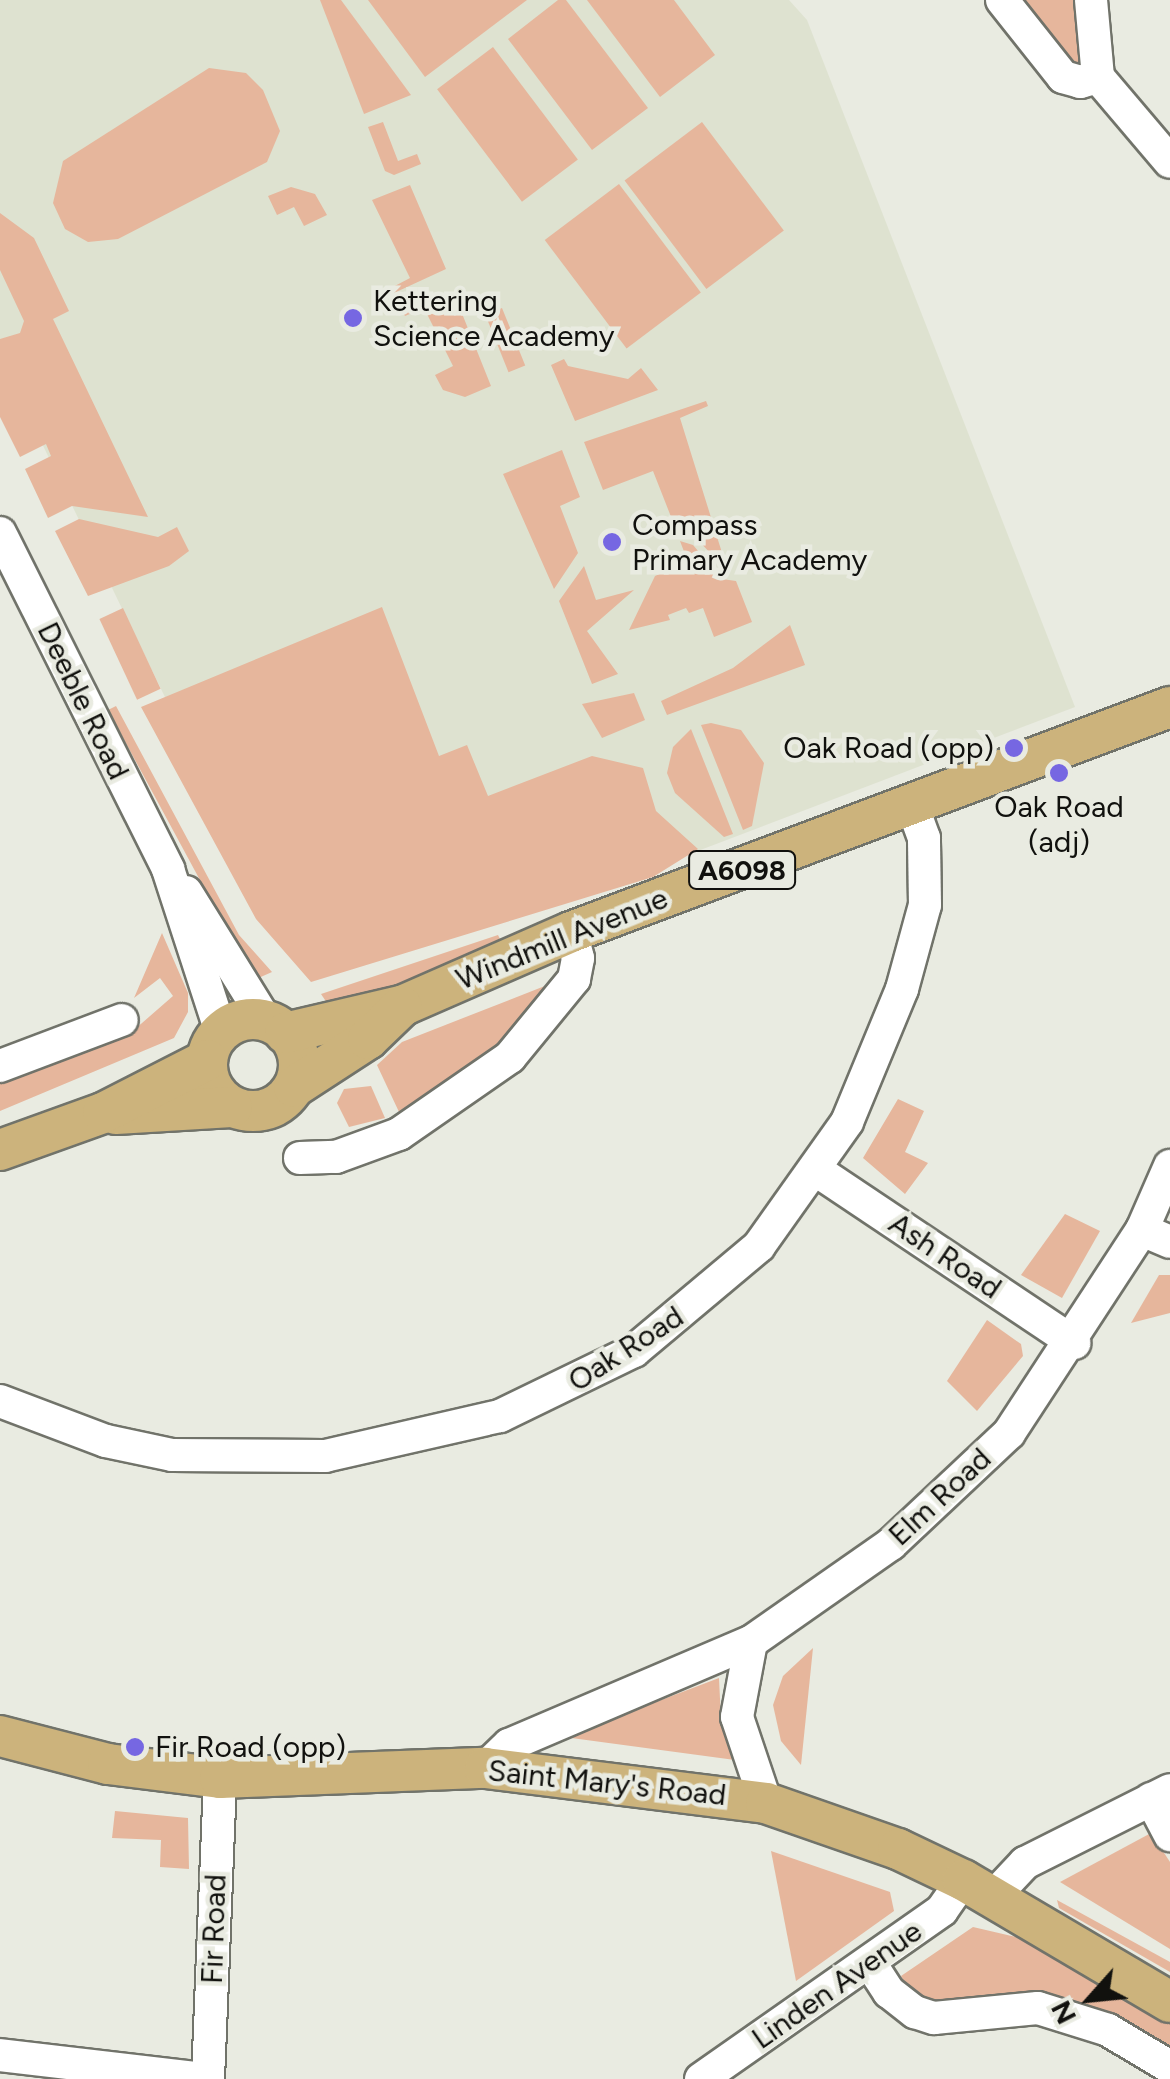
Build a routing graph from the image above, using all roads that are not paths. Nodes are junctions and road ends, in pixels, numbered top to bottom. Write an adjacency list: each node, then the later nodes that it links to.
1 (1002, 0): 3 (street)
2 (1092, 0): 3 (street)
3 (1098, 77): 4 (street)
4 (1170, 162)
5 (0, 532): 8 (street, Deeble Road)
6 (1170, 707): 7 (main road, Windmill Avenue / A6098)
7 (912, 804): 9 (main road, Windmill Avenue / A6098); 21 (street, Oak Road)
8 (168, 869): 12 (street, Deeble Road); 13 (street, Deeble Road)
9 (570, 932): 10 (main road, Windmill Avenue / A6098); 19 (street)
10 (404, 1004): 12 (main road, Windmill Avenue / A6098); 15 (main road, Windmill Avenue / A6098)
11 (122, 1020): 14 (street)
12 (276, 1027): 13 (main road, A6098); 15 (main road)
13 (214, 1046): 16 (main road); 17 (main road, A6098)
14 (0, 1066)
15 (294, 1087): 16 (main road, A6098)
16 (232, 1107): 17 (main road, A6098)
17 (102, 1112): 18 (main road, A6098)
18 (0, 1150)
19 (300, 1158)
20 (1170, 1166): 22 (street, Elm Road)
21 (816, 1170): 23 (street, Ash Road); 24 (street, Oak Road)
22 (1156, 1236): 23 (street, Elm Road)
23 (1074, 1343): 25 (street, Elm Road)
24 (0, 1401)
25 (751, 1642): 27 (street, Elm Road); 30 (street)
26 (0, 1736): 28 (main road, Saint Mary's Road)
27 (485, 1768): 28 (main road, Saint Mary's Road); 30 (main road, Saint Mary's Road)
28 (220, 1778): 38 (street, Fir Road)
29 (1160, 1795): 31 (street); 32 (street, Linden Avenue)
30 (766, 1803): 32 (main road, Saint Mary's Road)
31 (1170, 1834)
32 (978, 1889): 33 (street, Linden Avenue); 34 (main road, Saint Mary's Road)
33 (870, 1963): 36 (street); 37 (street, Linden Avenue)
34 (1170, 2002)
35 (0, 2054): 38 (street)
36 (1170, 2067)
37 (722, 2073)
38 (207, 2079)

